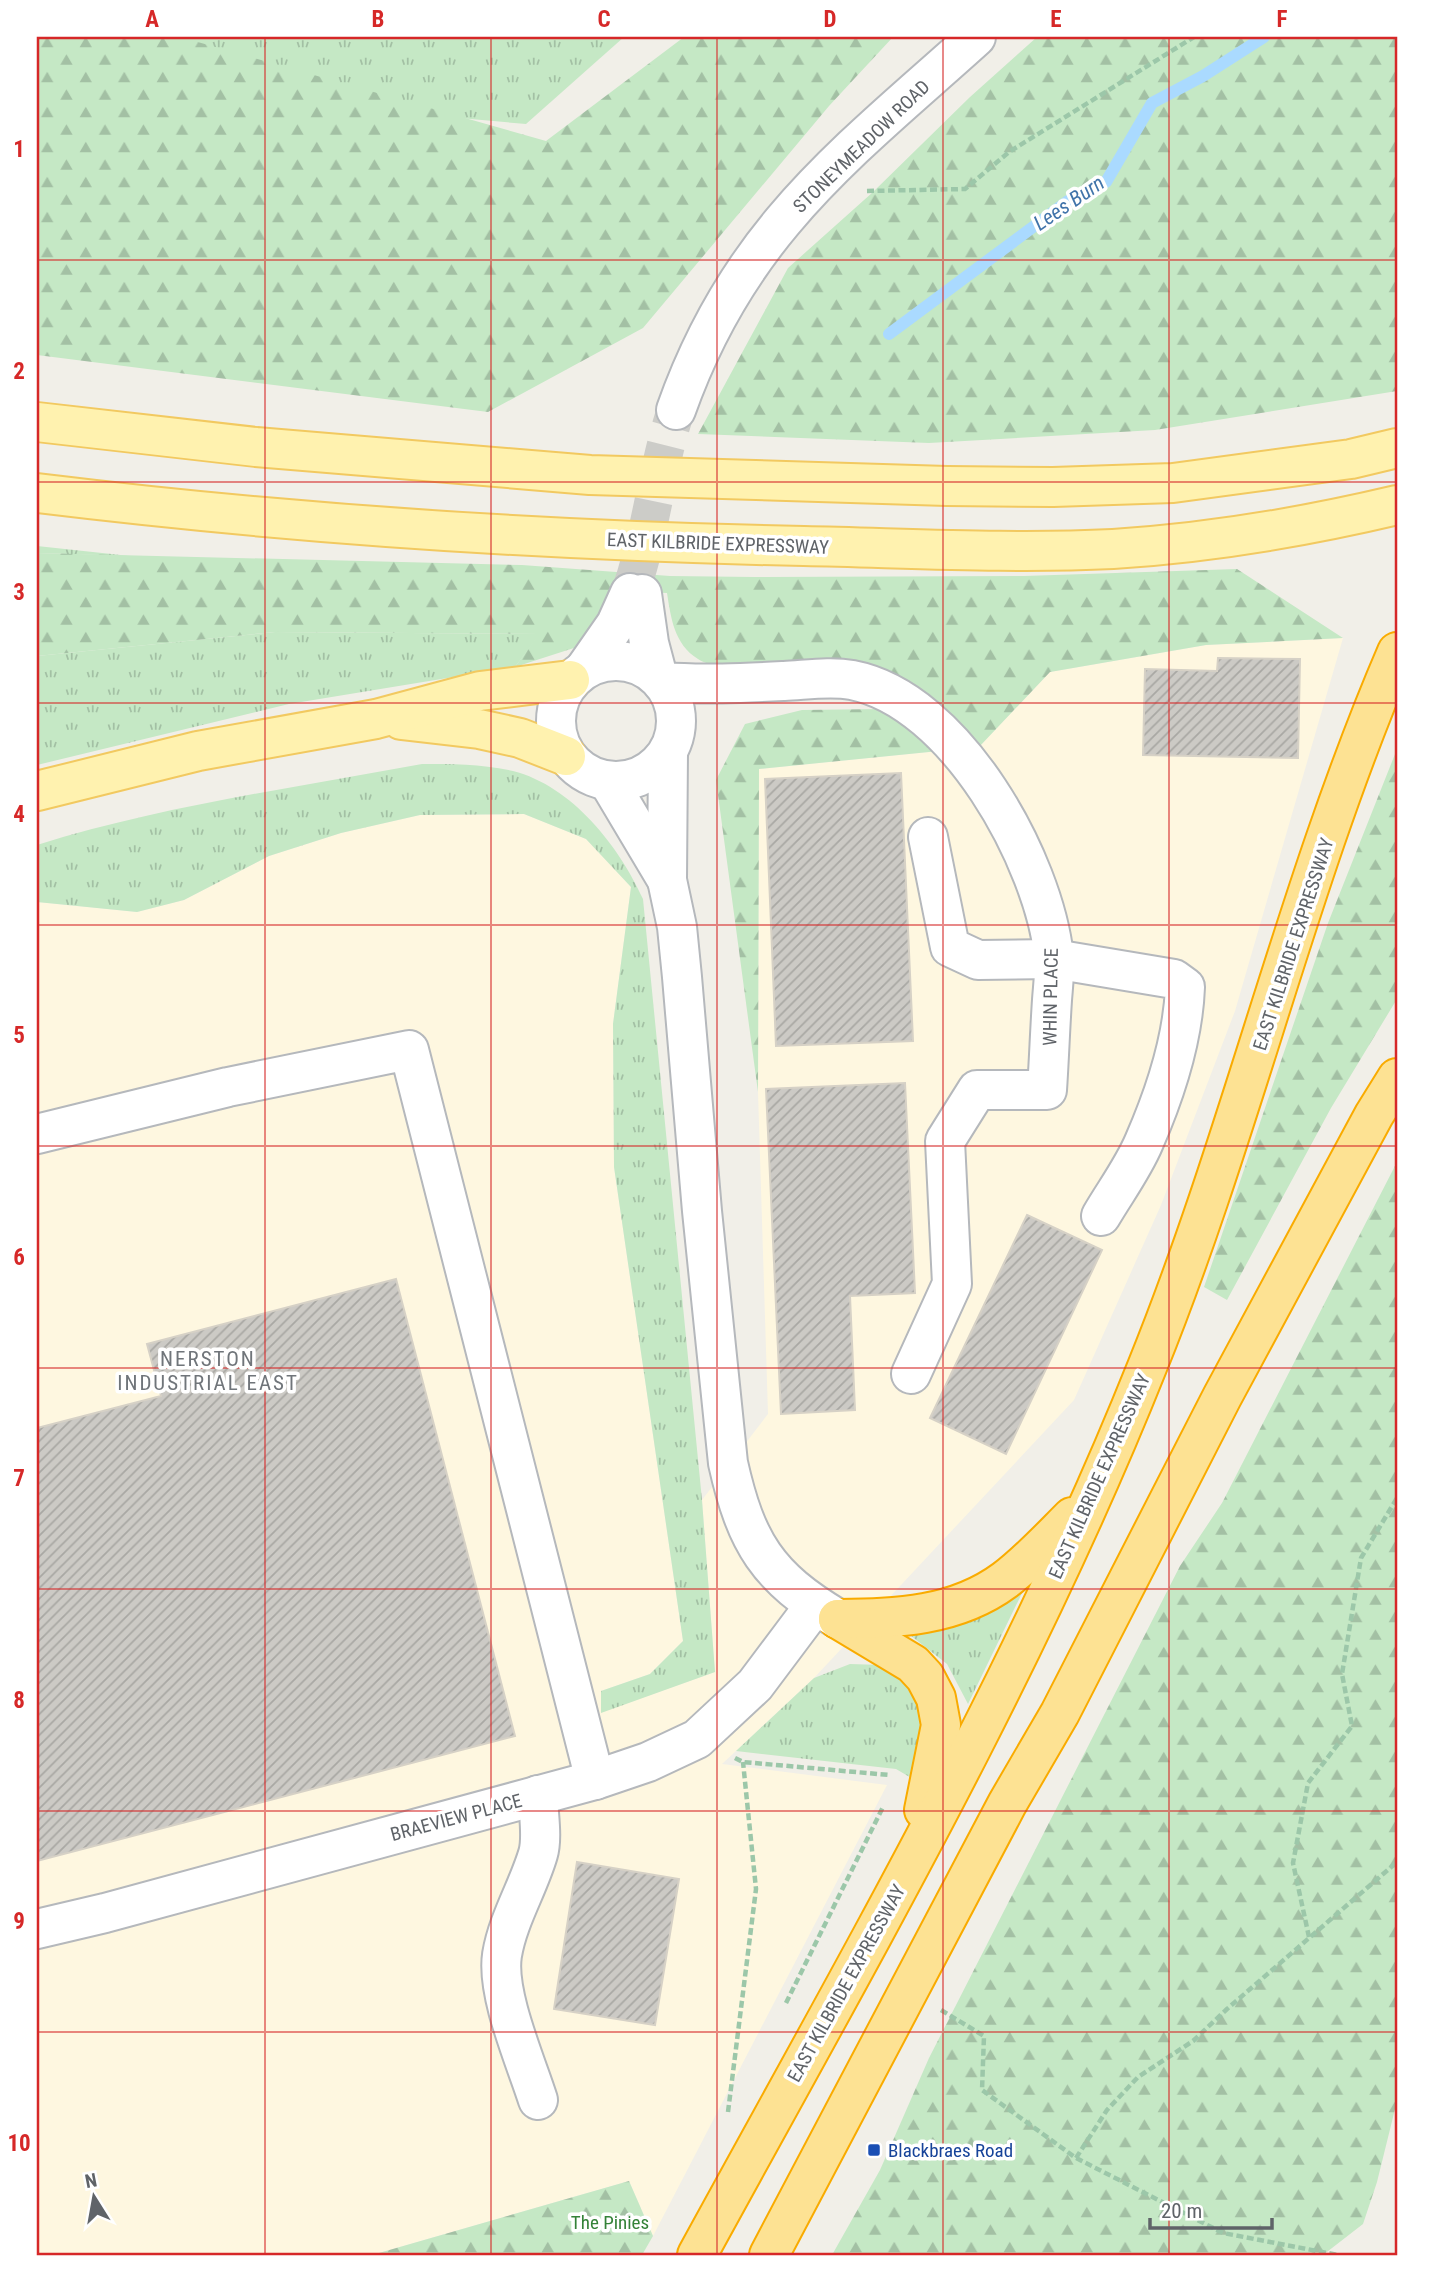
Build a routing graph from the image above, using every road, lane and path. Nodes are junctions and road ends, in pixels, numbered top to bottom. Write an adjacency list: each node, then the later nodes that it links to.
1 (976, 37): 4 (street, STONEYMEADOW ROAD)
2 (1194, 37): 3 (path)
3 (873, 191)
4 (676, 410)
5 (37, 422): 6 (main road)
6 (1397, 448)
7 (37, 493): 8 (main road, EAST KILBRIDE EXPRESSWAY)
8 (1397, 505)
9 (1397, 652): 26 (highway, EAST KILBRIDE EXPRESSWAY)
10 (578, 674): 11 (street); 11 (street); 13 (main road); 15 (street)
11 (660, 679): 12 (street, WHIN PLACE); 14 (street)
12 (786, 681): 14 (street, WHIN PLACE); 20 (street, WHIN PLACE)
13 (376, 719): 15 (main road); 17 (main road)
14 (671, 745): 16 (street); 19 (street)
15 (566, 756): 16 (street)
16 (608, 781): 19 (street)
17 (37, 792)
18 (928, 837): 20 (street)
19 (667, 880): 27 (street)
20 (1054, 959): 23 (street); 24 (street, WHIN PLACE)
21 (1397, 1078): 37 (highway)
22 (37, 1133): 30 (street)
23 (1101, 1216)
24 (911, 1374)
25 (1397, 1498): 36 (path)
26 (1091, 1499): 27 (highway); 34 (highway, EAST KILBRIDE EXPRESSWAY)
27 (827, 1612): 28 (street, BRAEVIEW PLACE); 32 (highway)
28 (696, 1739): 29 (path); 30 (street, BRAEVIEW PLACE)
29 (743, 1762): 32 (path); 39 (path)
30 (595, 1780): 31 (street, BRAEVIEW PLACE)
31 (538, 1795): 35 (street, BRAEVIEW PLACE); 38 (street)
32 (925, 1807): 34 (highway)
33 (1397, 1862): 36 (path)
34 (910, 1866): 42 (highway, EAST KILBRIDE EXPRESSWAY)
35 (37, 1929)
36 (1309, 1937): 40 (path)
37 (910, 1992): 40 (path); 43 (highway)
38 (538, 2100)
39 (727, 2124)
40 (1076, 2158): 41 (path)
41 (1330, 2254): 44 (path)
42 (697, 2255)
43 (769, 2255)
44 (1338, 2255)

